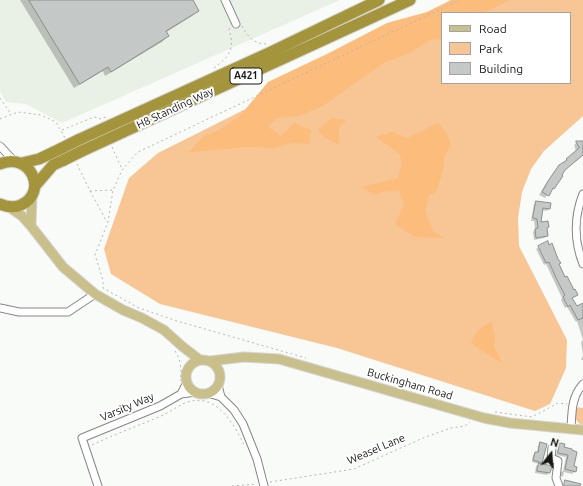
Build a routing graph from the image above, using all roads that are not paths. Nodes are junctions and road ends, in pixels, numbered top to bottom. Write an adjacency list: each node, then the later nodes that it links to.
1 (225, 0): 4 (street)
2 (379, 0): 6 (highway, H8 Standing Way / A421, bridge)
3 (410, 0): 8 (highway, H8 Standing Way / A421, bridge)
4 (238, 23)
5 (0, 146): 6 (street)
6 (18, 162): 7 (highway, A421); 8 (highway)
7 (0, 164)
8 (33, 190): 10 (highway, A421); 12 (main road)
9 (583, 194): 11 (street)
10 (5, 205): 12 (main road)
11 (580, 220): 13 (street)
12 (31, 226): 14 (main road)
13 (583, 264)
14 (95, 294): 15 (street); 16 (main road)
15 (0, 308)
16 (179, 349): 18 (main road); 20 (main road)
17 (232, 358): 19 (main road, Buckingham Road); 21 (main road); 29 (main road, Buckingham Road)
18 (200, 360): 19 (main road); 20 (main road)
19 (210, 361): 21 (main road)
20 (188, 370): 22 (main road)
21 (220, 373): 24 (main road)
22 (183, 382): 25 (main road); 27 (street)
23 (583, 384): 29 (street)
24 (218, 385): 26 (main road); 28 (street)
25 (196, 392): 26 (main road); 27 (street)
26 (208, 393): 28 (street)
27 (178, 395): 33 (street, Varsity Way)
28 (221, 397): 32 (street)
29 (571, 429): 30 (main road, Buckingham Road)
30 (583, 430)
31 (552, 448): 34 (street)
32 (261, 484)
33 (98, 486)
34 (558, 486)

